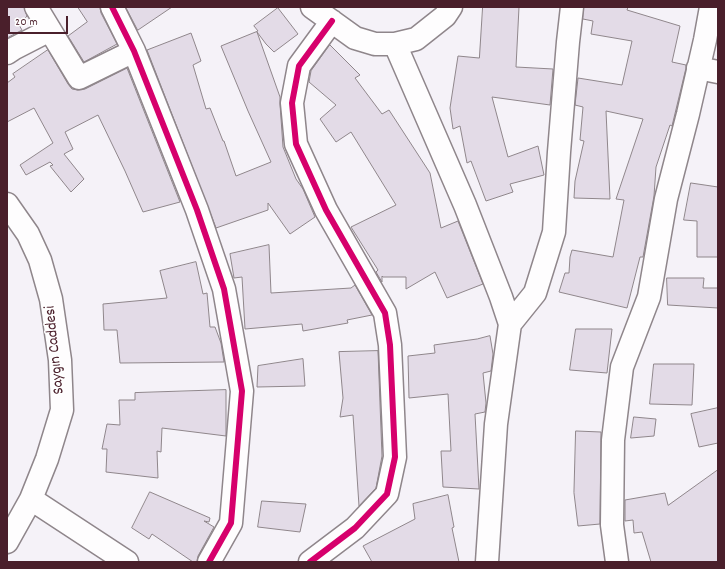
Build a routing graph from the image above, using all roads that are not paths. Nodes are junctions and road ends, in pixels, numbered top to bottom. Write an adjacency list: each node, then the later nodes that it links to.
1 (36, 7): 8 (street)
2 (112, 7): 10 (street)
3 (312, 7): 7 (street)
4 (451, 7): 9 (street)
5 (572, 7): 14 (street)
6 (711, 7): 12 (street)
7 (332, 21): 9 (street); 19 (street)
8 (50, 30): 10 (street); 11 (street)
9 (395, 44): 14 (street)
10 (134, 51): 18 (street)
11 (7, 54)
12 (708, 70): 21 (street)
13 (7, 204): 15 (street, Saygın Caddesi)
14 (510, 324): 20 (street)
15 (32, 498): 16 (street, Saygın Caddesi); 17 (street)
16 (7, 542)
17 (127, 562)
18 (209, 562)
19 (310, 562)
20 (487, 562)
21 (616, 562)

